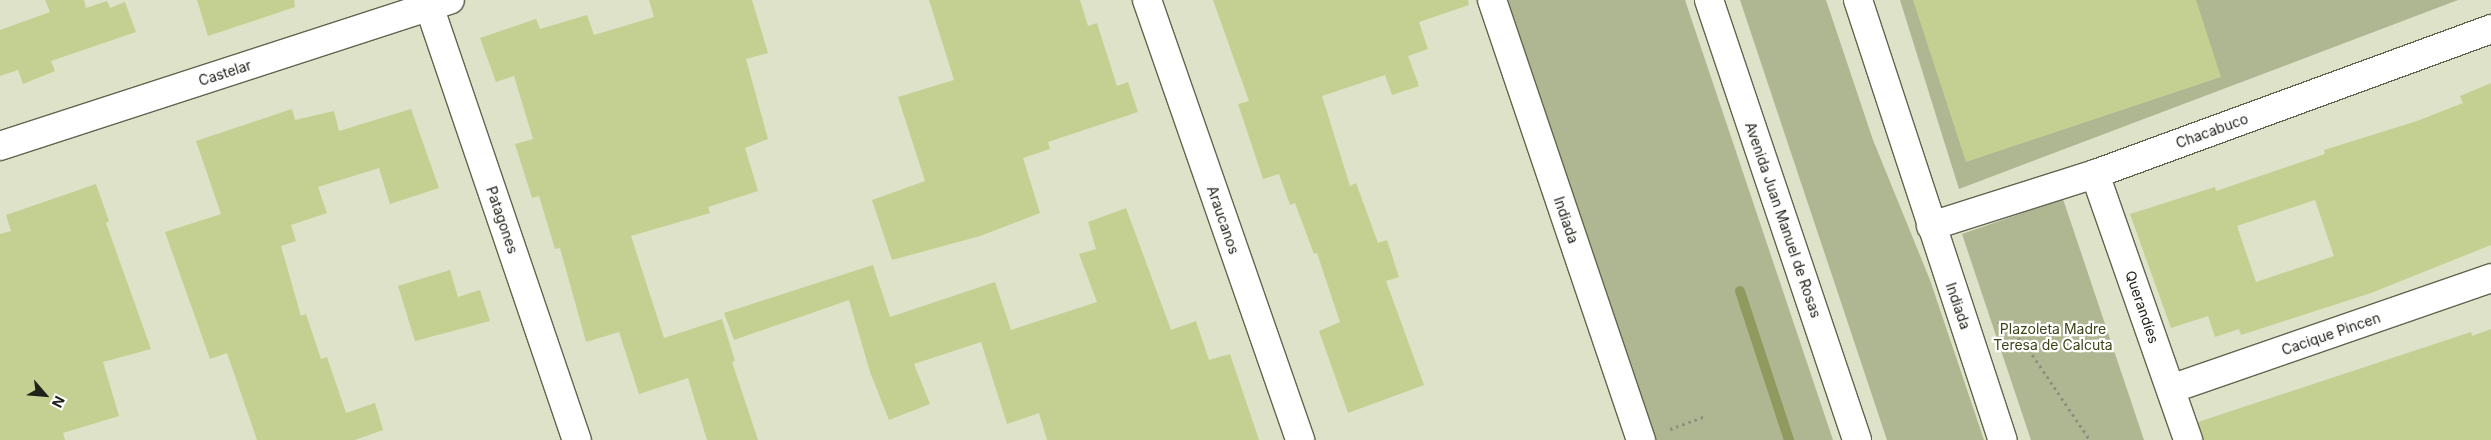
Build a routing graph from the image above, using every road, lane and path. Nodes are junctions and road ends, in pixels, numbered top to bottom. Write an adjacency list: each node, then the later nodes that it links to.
1 (1147, 0): 14 (street, Araucanos)
2 (1492, 0): 15 (street, Indiada)
3 (1709, 0): 16 (street, Avenida Juan Manuel de Rosas)
4 (1858, 0): 9 (street, Indiada)
5 (435, 2): 7 (street, Castelar); 13 (street, Patagones)
6 (2491, 29): 8 (street, Chacabuco)
7 (0, 146)
8 (2095, 174): 9 (street, Chacabuco); 12 (street, Querandíes)
9 (1931, 226): 17 (street, Indiada)
10 (2491, 278): 12 (street, Cacique Pincen)
11 (1990, 314): 18 (path)
12 (2171, 389): 19 (street, Querandíes)
13 (577, 440)
14 (1300, 440)
15 (1641, 440)
16 (1857, 440)
17 (2003, 440)
18 (2090, 440)
19 (2188, 440)

